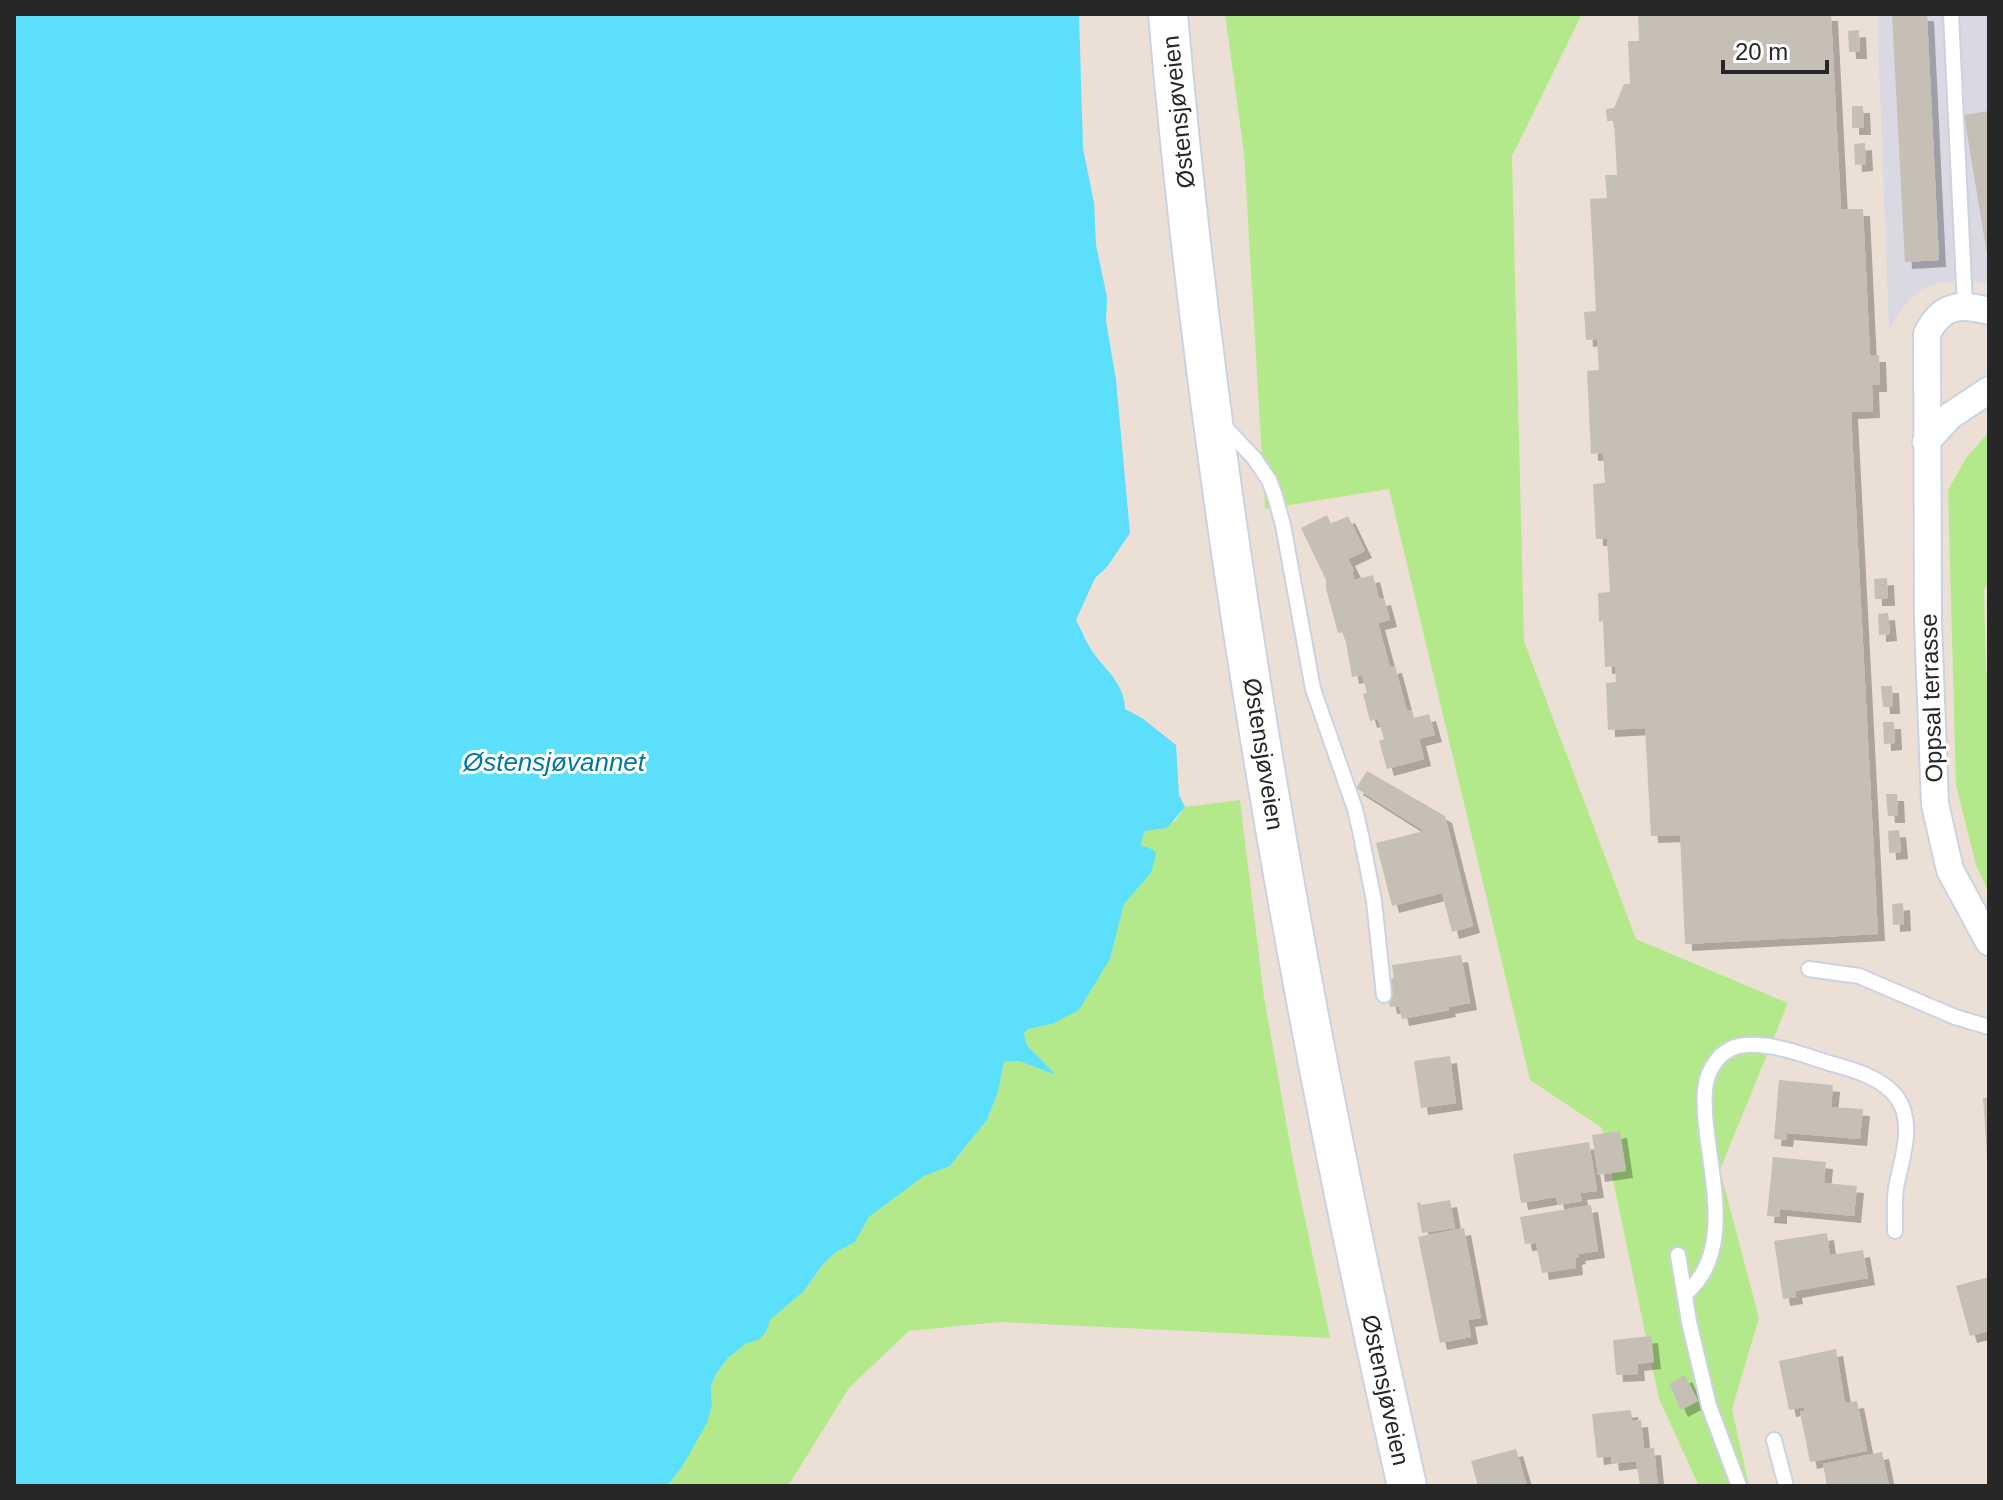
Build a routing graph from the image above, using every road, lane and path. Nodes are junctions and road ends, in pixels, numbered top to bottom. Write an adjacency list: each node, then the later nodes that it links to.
1 (1168, 14): 5 (main road, Østensjøveien)
2 (1951, 14): 3 (lane)
3 (1977, 309): 6 (street, Oppsal terrasse)
4 (1989, 390): 6 (street)
5 (1213, 416): 9 (lane); 15 (main road, Østensjøveien)
6 (1926, 442): 7 (street, Oppsal terrasse)
7 (1989, 942)
8 (1809, 969): 10 (lane)
9 (1384, 995)
10 (1989, 1027)
11 (1895, 1231): 13 (lane)
12 (1678, 1255): 13 (lane)
13 (1685, 1294): 16 (lane)
14 (1774, 1440): 17 (lane)
15 (1407, 1486)
16 (1739, 1486)
17 (1786, 1486)

